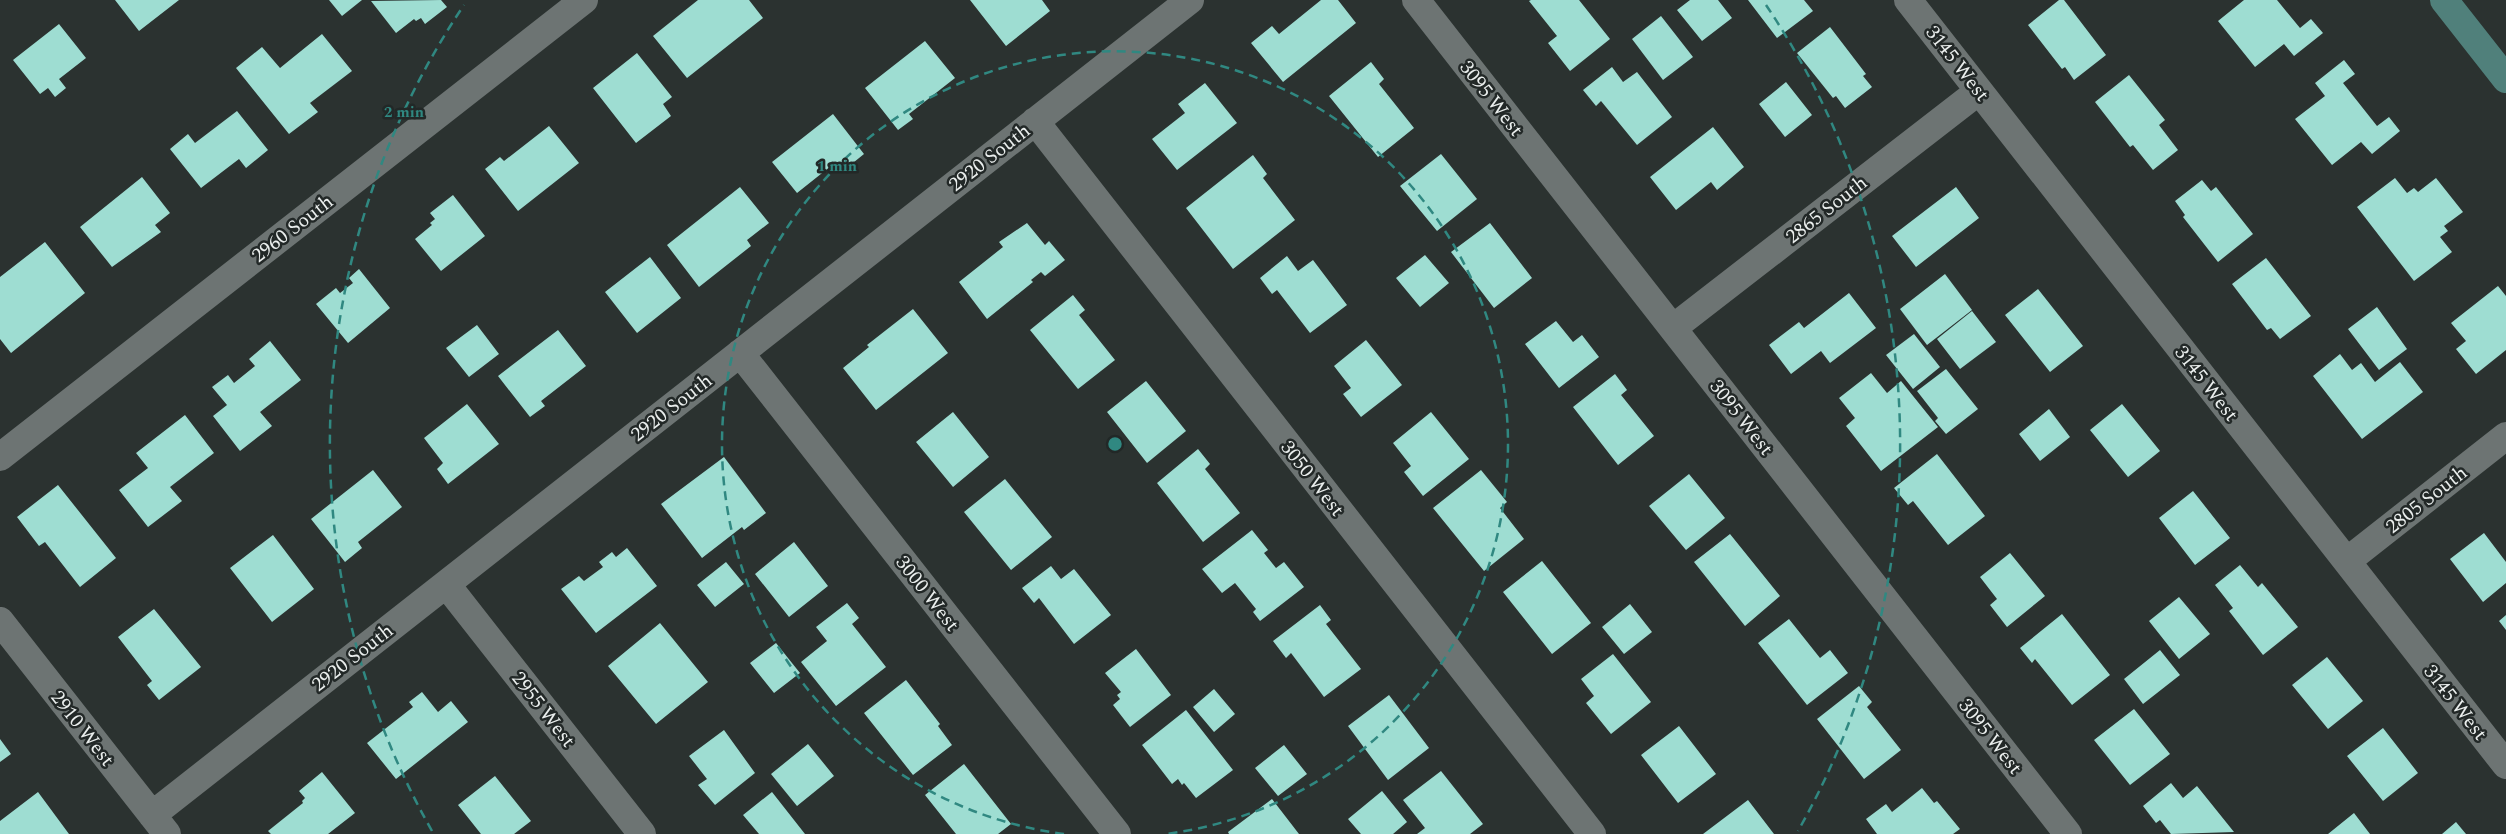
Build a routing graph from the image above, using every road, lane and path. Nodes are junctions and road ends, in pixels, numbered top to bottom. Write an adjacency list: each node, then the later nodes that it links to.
1 (584, 0): 12 (street, 2960 South)
2 (1190, 0): 8 (street, 2920 South)
3 (1416, 0): 9 (street, 3095 West)
4 (1908, 0): 7 (street, 3145 West)
5 (2444, 0): 6 (main road)
6 (2506, 79)
7 (1979, 90): 9 (street, 2865 South); 13 (street, 3145 West)
8 (1035, 121): 10 (street, 2920 South); 20 (street, 3050 West)
9 (1672, 328): 21 (street, 3095 West)
10 (740, 353): 14 (street, 2920 South); 19 (street, 3000 West)
11 (2506, 436): 13 (street, 2805 South)
12 (0, 457)
13 (2347, 561): 16 (street, 3145 West)
14 (446, 584): 17 (street, 2920 South); 18 (street, 2955 West)
15 (0, 621): 17 (street, 2910 West)
16 (2506, 765)
17 (159, 824)
18 (642, 834)
19 (1117, 834)
20 (1592, 834)
21 (2068, 834)

